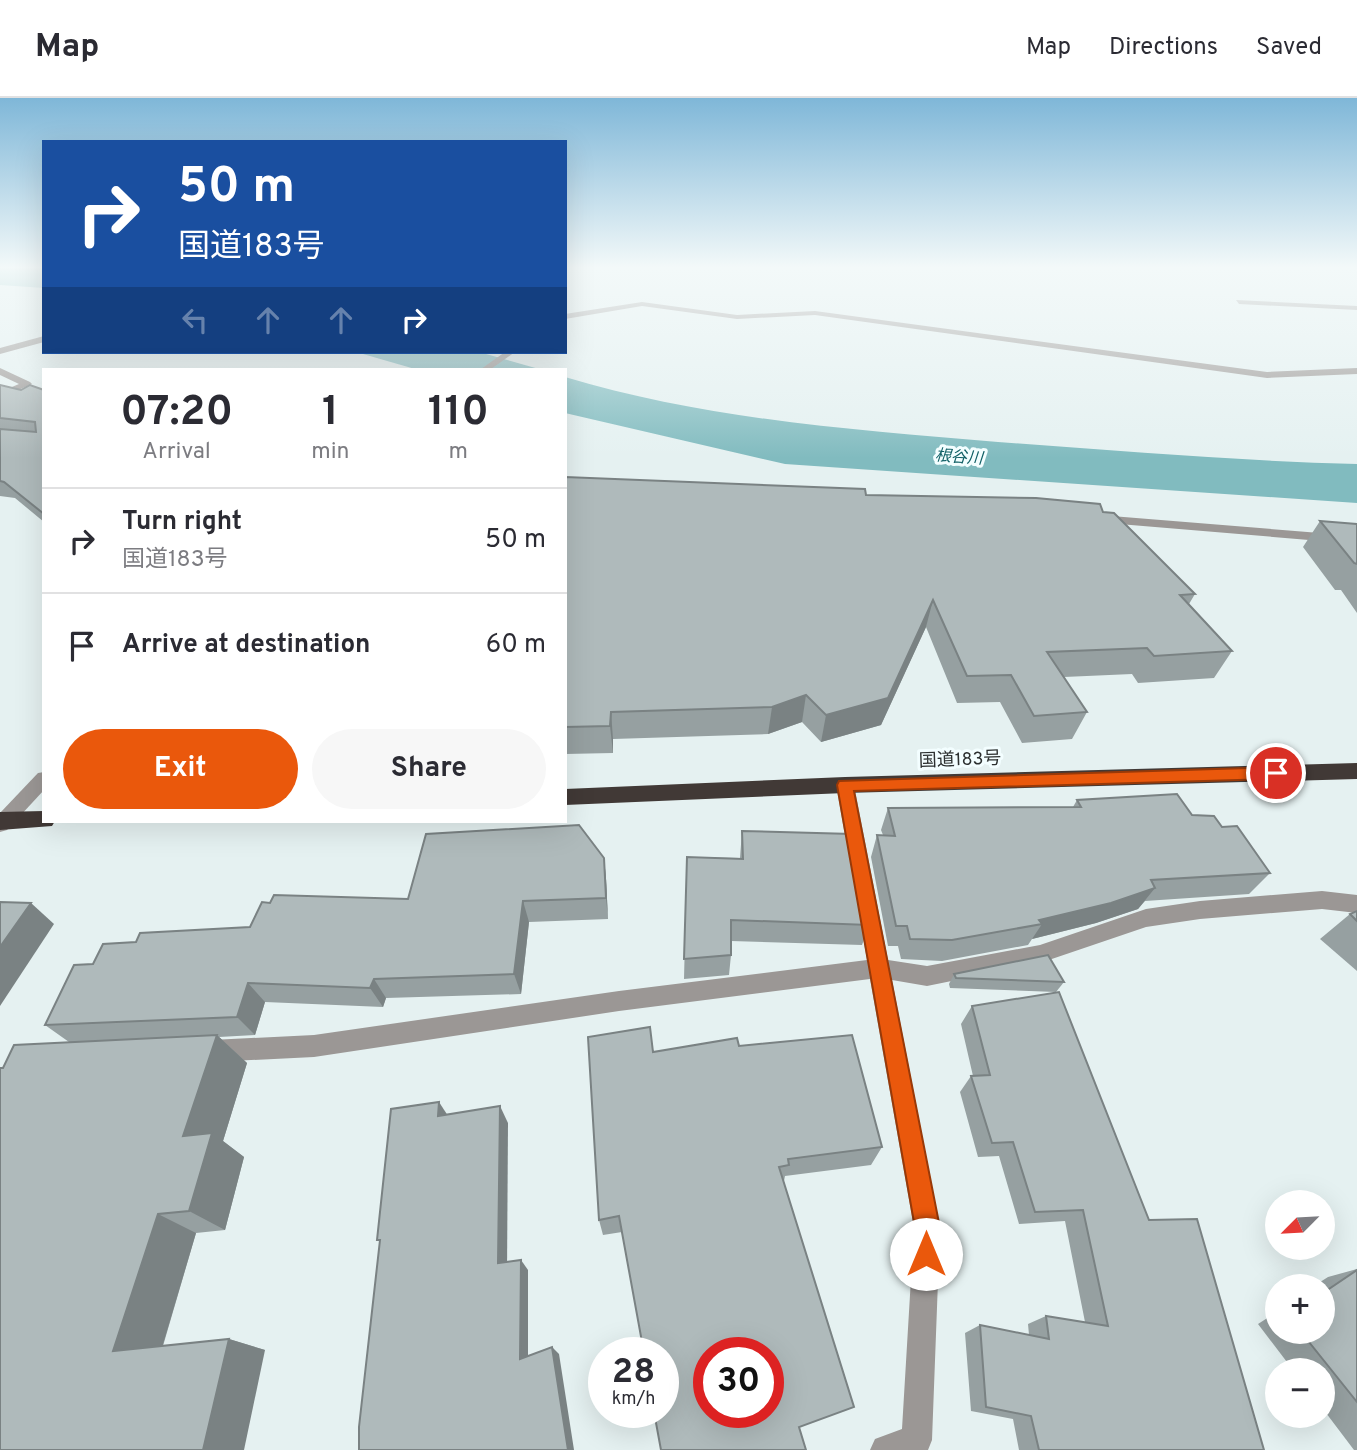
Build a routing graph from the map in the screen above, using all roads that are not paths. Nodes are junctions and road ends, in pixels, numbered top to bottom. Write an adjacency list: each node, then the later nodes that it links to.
1 (947, 331): 7 (street)
2 (42, 340): 3 (street)
3 (0, 351)
4 (507, 354): 5 (street)
5 (486, 368)
6 (0, 371): 8 (street)
7 (1357, 371)
8 (0, 395)
9 (1087, 518): 10 (street)
10 (1357, 540)
11 (1357, 771): 13 (highway, 国道183号)
12 (42, 780): 16 (street)
13 (845, 785): 14 (highway, 国道183号); 18 (street)
14 (567, 797)
15 (42, 820): 16 (highway)
16 (1, 823)
17 (1357, 904): 18 (street)
18 (879, 968): 19 (street); 20 (street)
19 (194, 1052)
20 (886, 1450)

